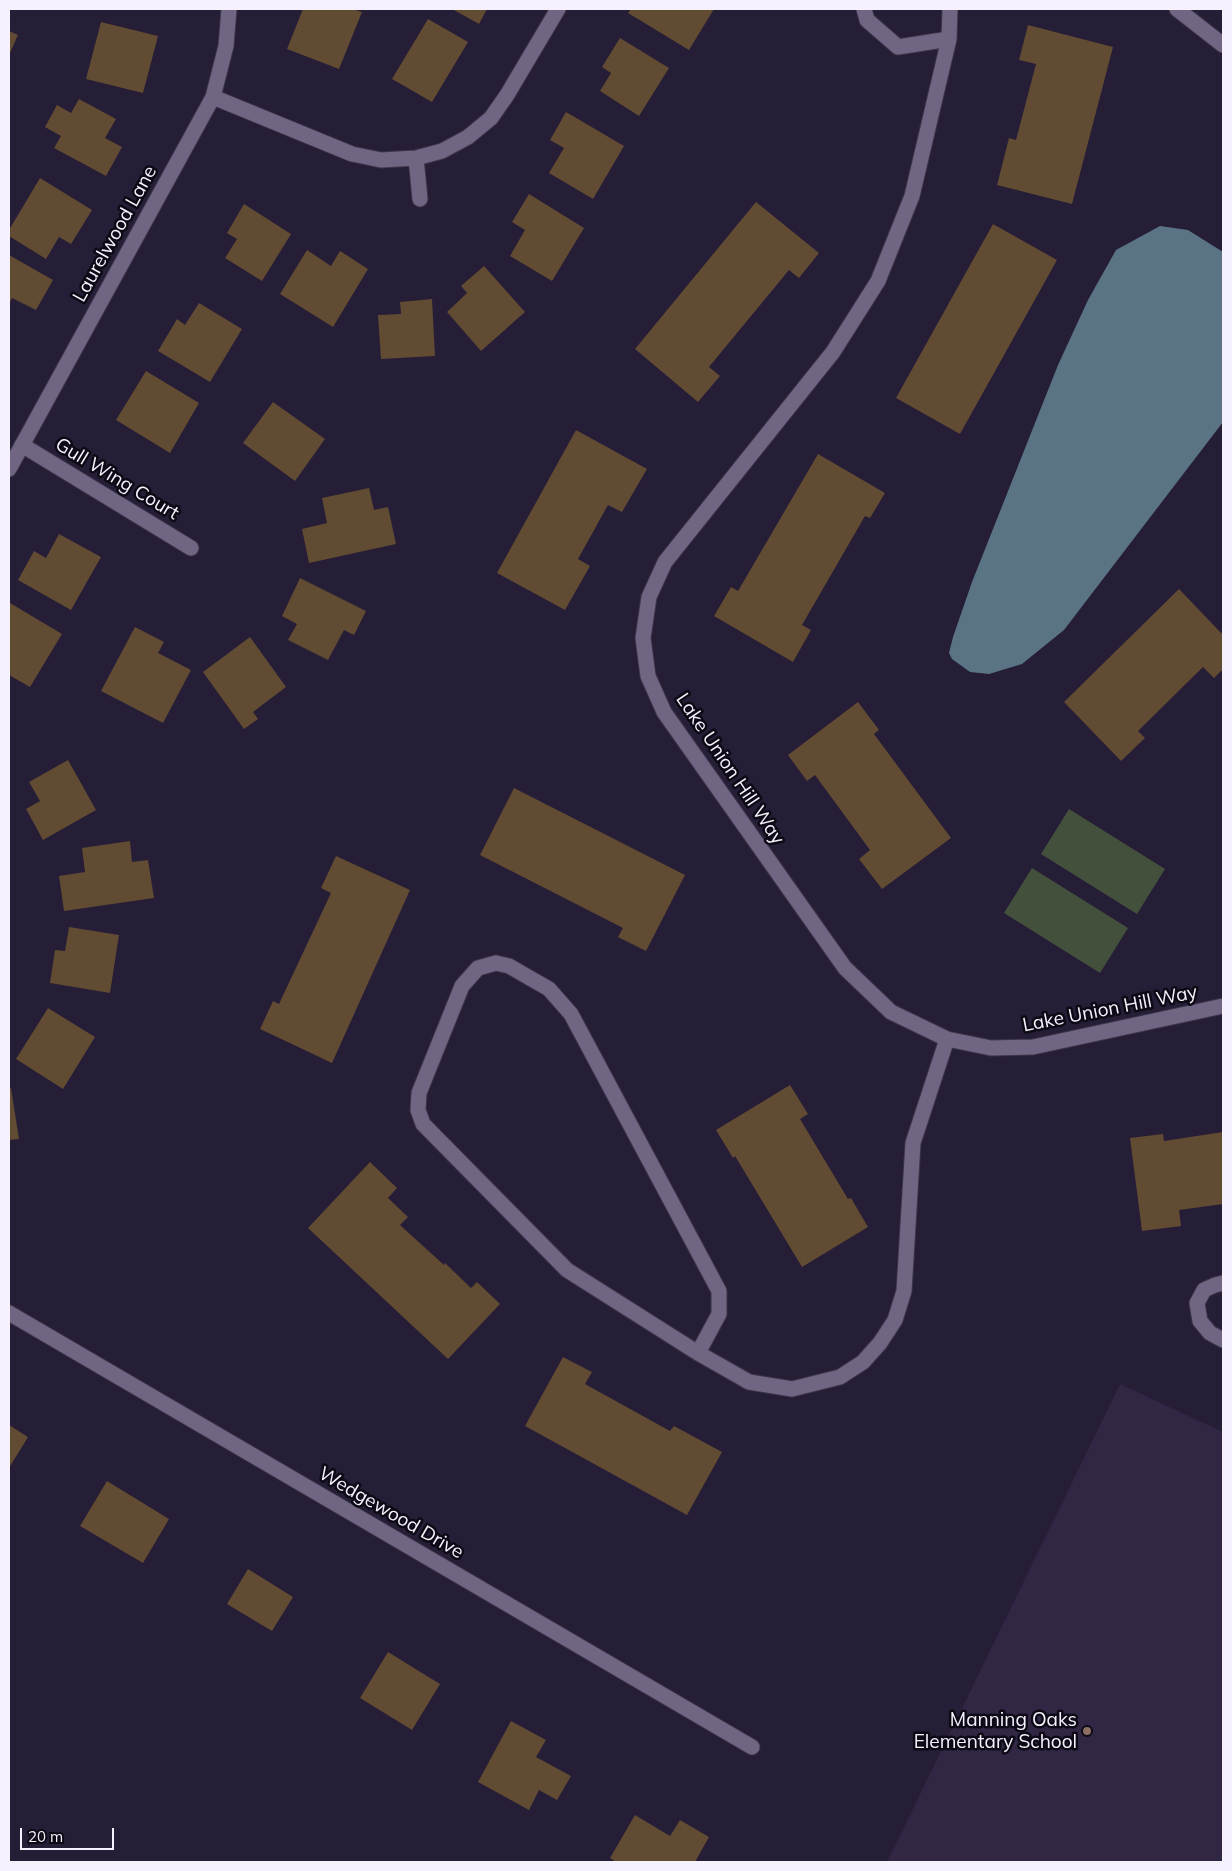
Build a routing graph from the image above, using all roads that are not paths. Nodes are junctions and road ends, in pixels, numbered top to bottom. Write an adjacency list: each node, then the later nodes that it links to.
1 (229, 9): 8 (street, Laurelwood Lane)
2 (558, 9): 9 (street)
3 (864, 9): 6 (street)
4 (950, 9): 6 (street, Lake Union Hill Way)
5 (1177, 9): 7 (street)
6 (949, 40): 15 (street, Lake Union Hill Way)
7 (1223, 45)
8 (213, 97): 9 (street); 11 (street, Laurelwood Lane)
9 (416, 158): 10 (street)
10 (420, 199)
11 (22, 445): 12 (street, Laurelwood Lane); 13 (street, Gull Wing Court)
12 (9, 470)
13 (191, 548)
14 (1223, 1006): 15 (street, Lake Union Hill Way)
15 (947, 1039): 19 (street)
16 (1223, 1283): 18 (street)
17 (9, 1313): 20 (street, Wedgewood Drive)
18 (1223, 1340)
19 (698, 1353): 19 (street)
20 (752, 1747)

